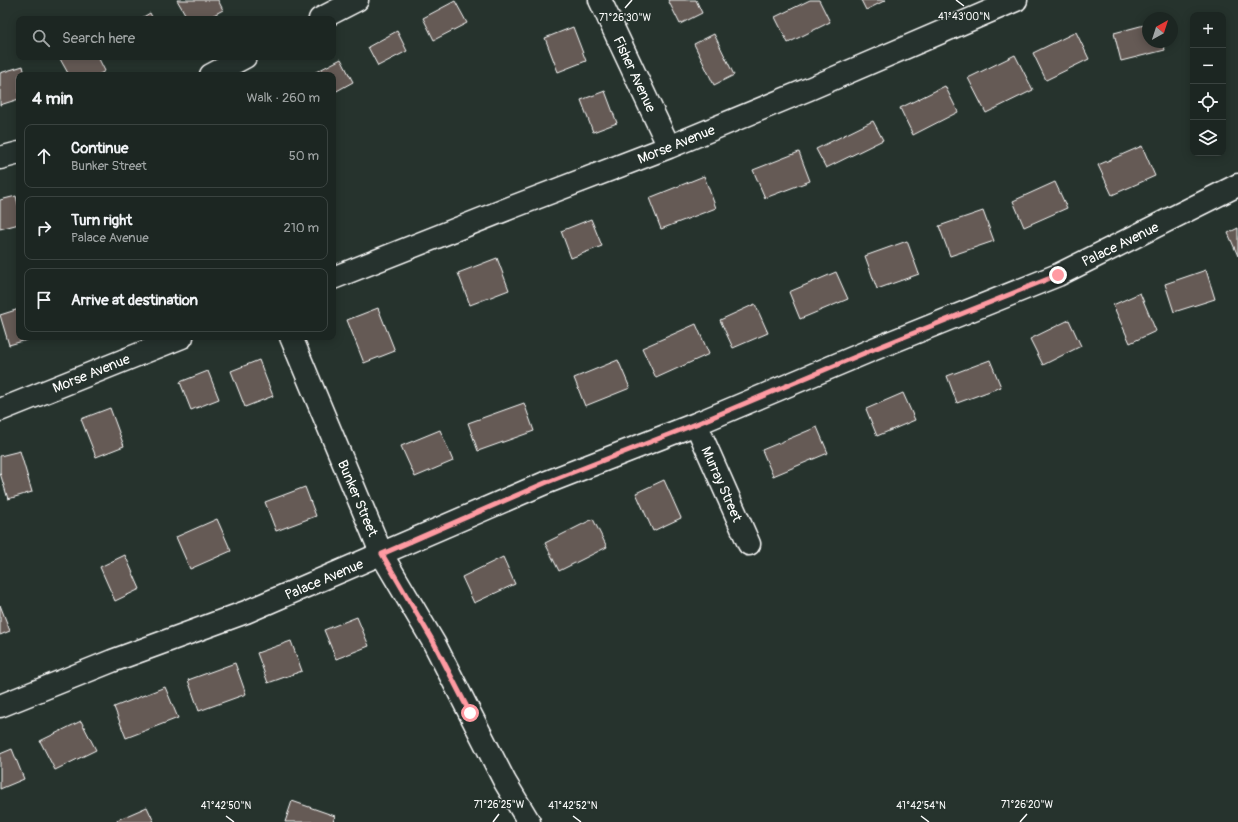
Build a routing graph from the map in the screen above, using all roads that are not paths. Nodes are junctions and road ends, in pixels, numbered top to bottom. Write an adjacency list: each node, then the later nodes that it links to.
1 (357, 0): 4 (street)
2 (600, 0): 7 (street, Fisher Avenue)
3 (1016, 0): 7 (street, Morse Avenue)
4 (326, 16)
5 (240, 60): 6 (street)
6 (216, 72)
7 (669, 147): 11 (street, Morse Avenue)
8 (16, 154): 9 (street)
9 (0, 158)
10 (1238, 185): 15 (street, Palace Avenue)
11 (336, 277)
12 (175, 340): 14 (street, Morse Avenue)
13 (292, 340): 17 (street, Bunker Street)
14 (0, 410)
15 (696, 424): 16 (street, Murray Street); 17 (street, Palace Avenue)
16 (748, 544)
17 (382, 554): 18 (street, Palace Avenue); 19 (street, Bunker Street)
18 (0, 706)
19 (530, 822)

